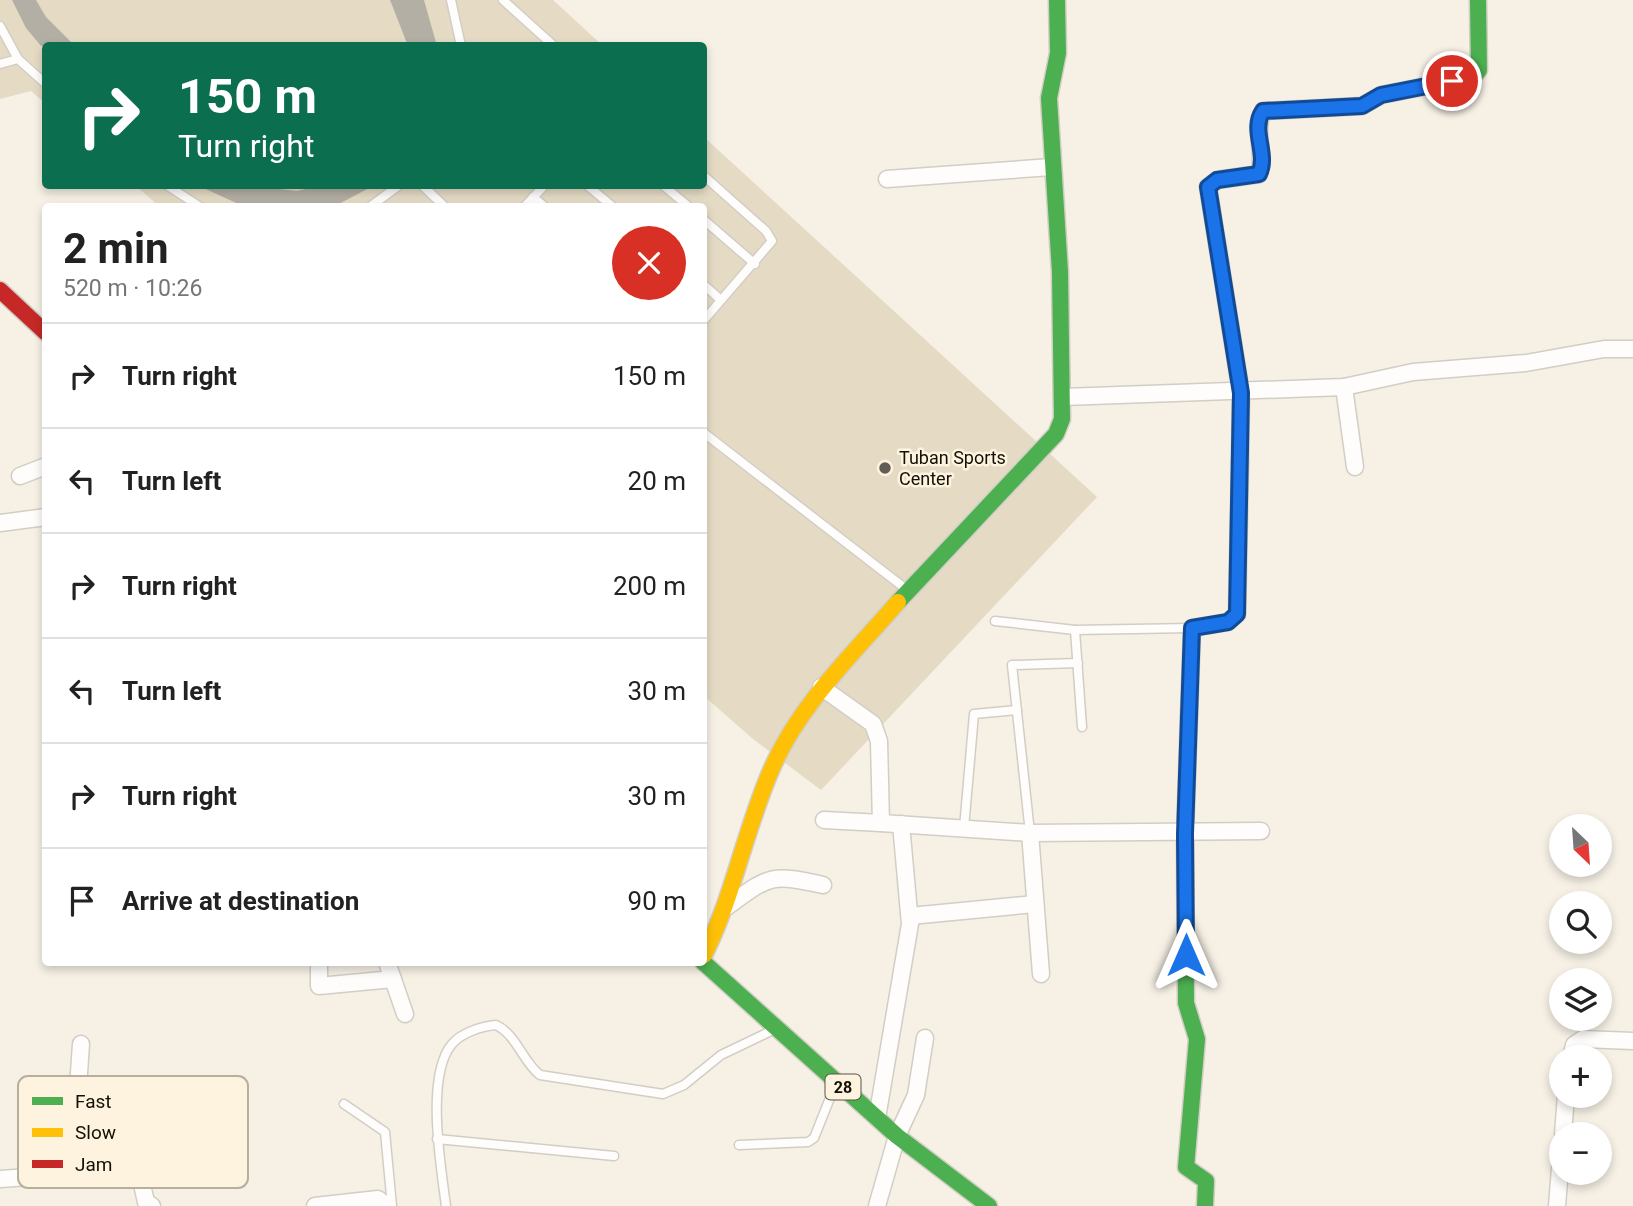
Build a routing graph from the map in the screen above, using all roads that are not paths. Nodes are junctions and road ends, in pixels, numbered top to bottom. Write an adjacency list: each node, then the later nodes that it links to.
1 (452, 0): 6 (lane)
2 (503, 0): 7 (lane)
3 (1057, 0): 11 (main road)
4 (1478, 0): 37 (main road)
5 (0, 26): 8 (lane)
6 (460, 42)
7 (550, 42)
8 (18, 59): 9 (lane); 10 (lane)
9 (0, 64)
10 (42, 80)
11 (1051, 167): 13 (street); 38 (main road)
12 (707, 179): 29 (lane)
13 (887, 179)
14 (172, 189): 21 (lane)
15 (394, 189): 22 (lane)
16 (426, 189): 23 (lane)
17 (541, 189): 20 (lane)
18 (592, 189): 26 (lane)
19 (668, 189): 27 (lane)
20 (533, 197): 24 (lane); 25 (lane)
21 (194, 203)
22 (375, 203)
23 (441, 203)
24 (528, 203)
25 (540, 203)
26 (608, 203)
27 (684, 203)
28 (707, 223): 29 (lane)
29 (755, 264): 32 (lane)
30 (707, 288): 32 (lane)
31 (0, 290): 34 (main road)
32 (721, 300): 33 (lane)
33 (707, 316)
34 (42, 329)
35 (1633, 349): 36 (street)
36 (1344, 387): 37 (street); 40 (street)
37 (1241, 393): 38 (street); 47 (main road)
38 (1063, 397): 45 (main road)
39 (707, 435): 45 (lane)
40 (1355, 467)
41 (42, 468): 42 (street)
42 (20, 476)
43 (42, 518): 44 (street)
44 (0, 523)
45 (908, 591): 50 (main road)
46 (995, 621): 48 (lane)
47 (1192, 628): 48 (lane); 59 (main road)
48 (1075, 631): 49 (lane)
49 (1078, 663): 51 (lane); 52 (lane)
50 (821, 687): 54 (street); 62 (main road)
51 (1017, 710): 56 (lane); 58 (lane)
52 (1082, 727)
53 (824, 820): 54 (street)
54 (881, 823): 55 (street)
55 (901, 824): 56 (street); 63 (street)
56 (964, 828): 58 (street)
57 (1261, 831): 59 (street)
58 (1030, 833): 59 (street); 61 (street)
59 (1185, 834): 95 (main road)
60 (823, 885): 62 (street)
61 (1035, 904): 63 (street); 68 (street)
62 (725, 908): 64 (main road)
63 (910, 916): 79 (street)
64 (707, 948)
65 (318, 966): 69 (street)
66 (388, 966): 69 (street)
67 (707, 966): 71 (main road, 28)
68 (1041, 974)
69 (393, 979): 70 (street)
70 (405, 1014)
71 (775, 1029): 77 (main road, 28); 81 (lane)
72 (925, 1038): 80 (street)
73 (1633, 1041): 75 (street)
74 (81, 1044): 76 (street)
75 (1574, 1045)
76 (79, 1076)
77 (837, 1082): 79 (main road, 28); 82 (lane)
78 (344, 1104): 91 (lane)
79 (877, 1118): 80 (main road, 28)
80 (897, 1136): 93 (street); 94 (main road, 28)
81 (437, 1139): 83 (lane); 92 (lane)
82 (739, 1144)
83 (614, 1156)
84 (18, 1178): 85 (street)
85 (0, 1179)
86 (1559, 1185): 96 (street)
87 (141, 1188): 88 (street)
88 (152, 1206)
89 (315, 1206): 90 (street)
90 (387, 1206)
91 (392, 1206)
92 (446, 1206)
93 (877, 1206)
94 (989, 1206)
95 (1205, 1206)
96 (1557, 1206)

